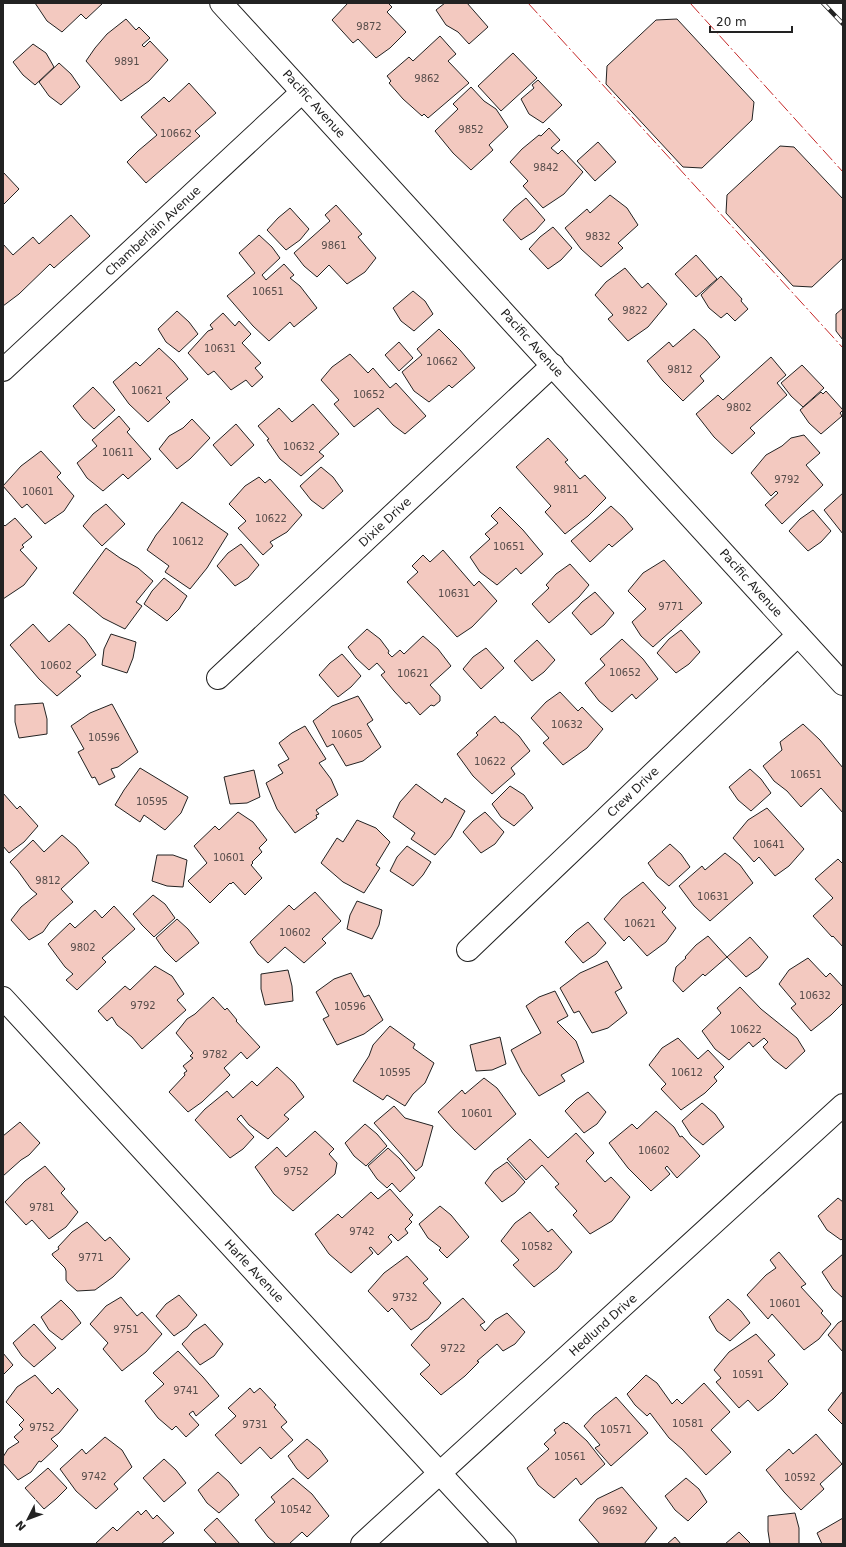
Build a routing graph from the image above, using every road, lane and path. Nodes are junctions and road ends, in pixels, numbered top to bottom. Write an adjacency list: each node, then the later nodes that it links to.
1 (221, 3): 2 (street, Pacific Avenue)
2 (302, 92): 3 (street, Pacific Avenue); 4 (street, Chamberlain Avenue)
3 (553, 365): 5 (street, Pacific Avenue); 6 (street, Dixie Drive)
4 (3, 370)
5 (798, 635): 7 (street, Pacific Avenue); 8 (street, Crew Drive)
6 (218, 678)
7 (843, 684)
8 (468, 950)
9 (3, 998): 11 (street, Harle Avenue)
10 (843, 1105): 11 (street, Hedlund Drive)
11 (440, 1474): 12 (street, Hedlund Drive); 13 (street, Harle Avenue)
12 (362, 1544)
13 (505, 1544)

